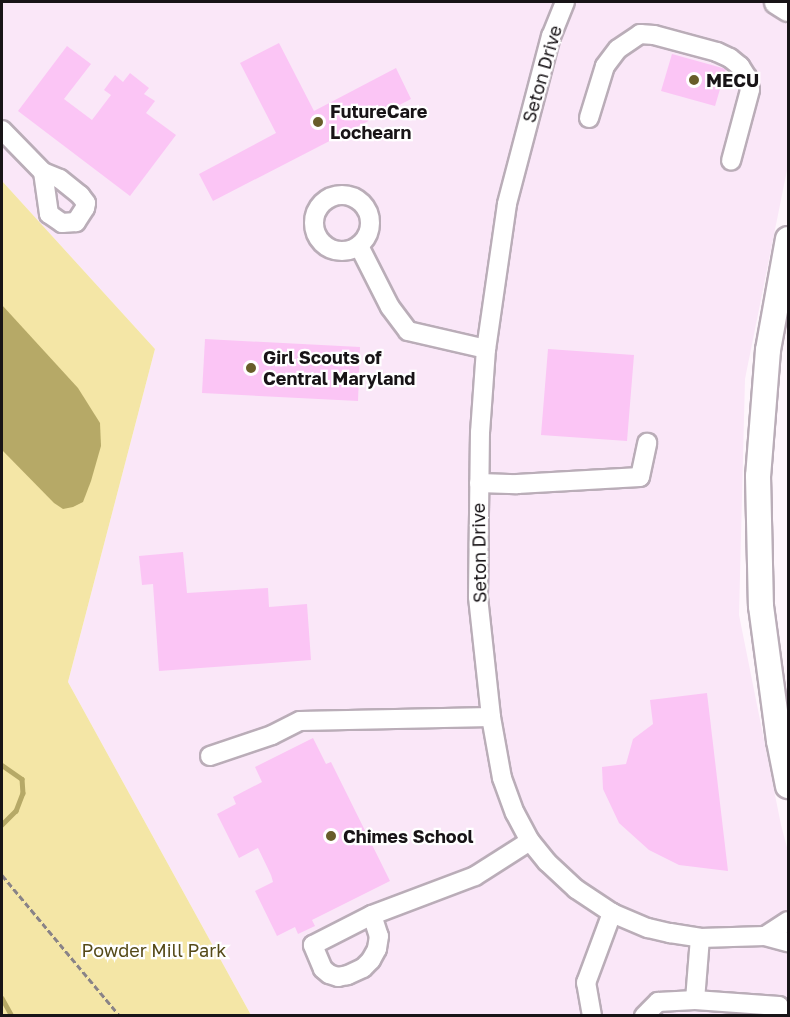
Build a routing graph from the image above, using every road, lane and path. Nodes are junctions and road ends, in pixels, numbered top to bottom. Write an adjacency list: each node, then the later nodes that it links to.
1 (565, 2): 10 (street, Seton Drive)
2 (777, 2): 3 (main road)
3 (789, 9)
4 (589, 118): 6 (street)
5 (2, 130): 7 (street)
6 (731, 161)
7 (43, 172)
8 (789, 239): 15 (main road)
9 (359, 246): 10 (street)
10 (486, 349): 12 (street, Seton Drive)
11 (647, 443): 12 (street)
12 (478, 483): 13 (street, Seton Drive)
13 (491, 717): 14 (street); 16 (street, Seton Drive)
14 (210, 756)
15 (789, 786)
16 (530, 841): 18 (street, Seton Drive); 19 (street)
17 (2, 875): 25 (path)
18 (612, 912): 22 (street, Seton Drive); 26 (street)
19 (372, 915)
20 (789, 921): 21 (street)
21 (765, 936): 22 (street, Seton Drive); 23 (street, Seton Drive)
22 (700, 938): 24 (street)
23 (789, 942)
24 (694, 1000): 27 (street); 28 (street)
25 (120, 1016)
26 (592, 1016)
27 (644, 1016)
28 (783, 1016)

